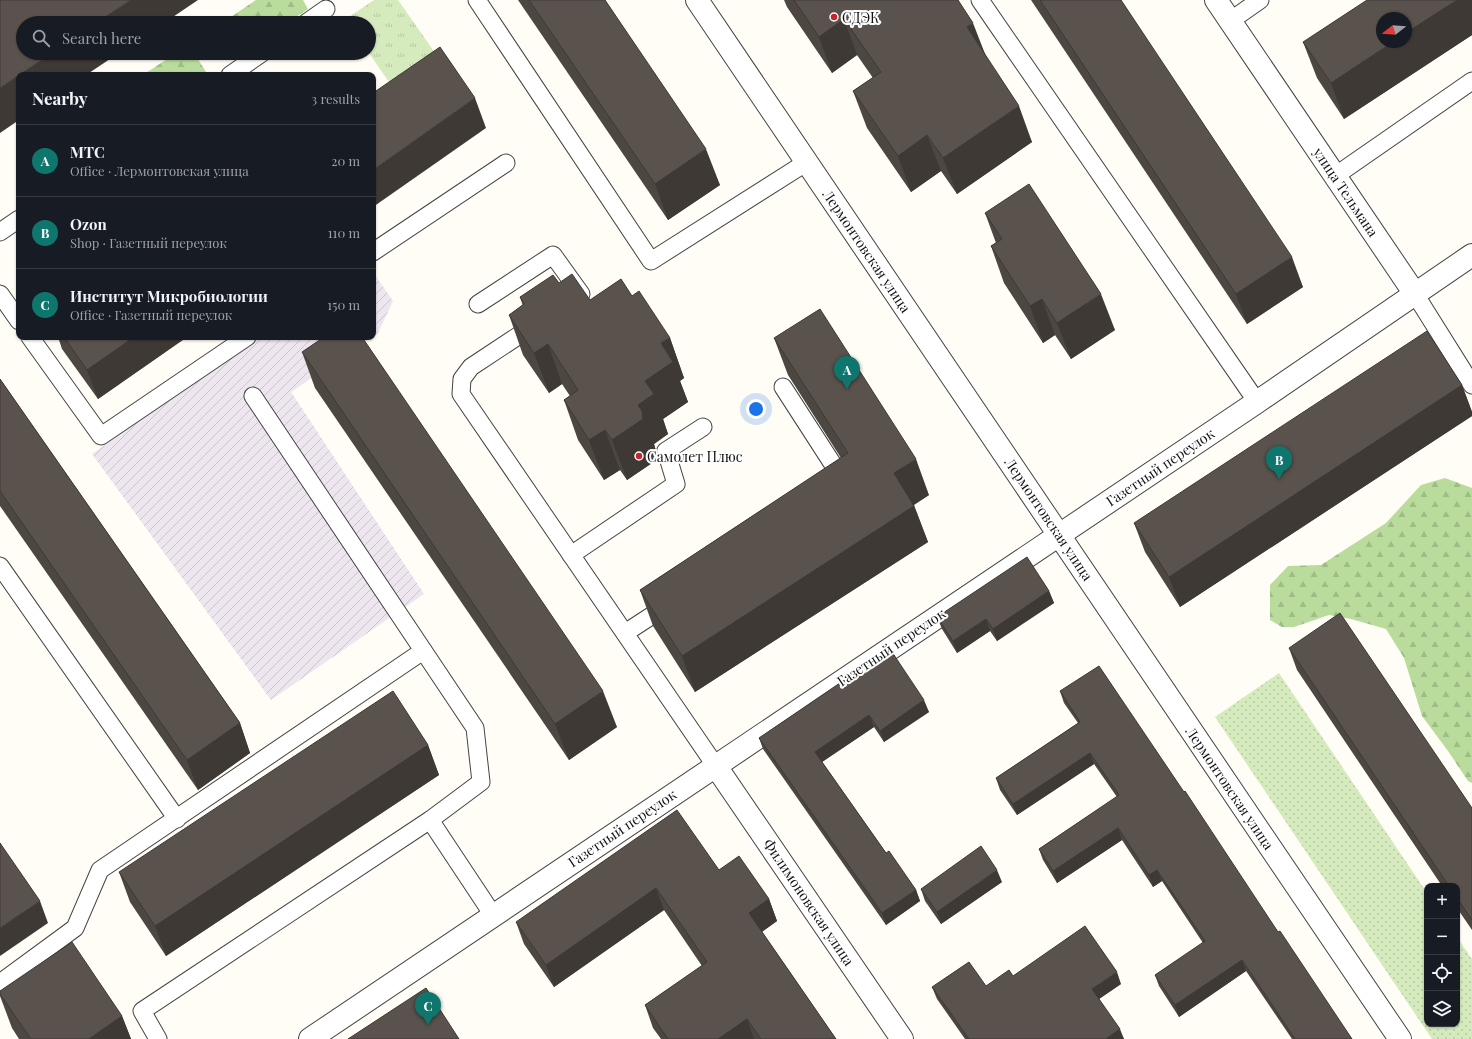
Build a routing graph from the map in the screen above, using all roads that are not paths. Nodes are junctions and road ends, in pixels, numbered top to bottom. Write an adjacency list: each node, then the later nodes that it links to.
1 (477, 0): 13 (lane)
2 (697, 0): 13 (street, Лермонтовская улица)
3 (980, 0): 30 (lane)
4 (1216, 0): 8 (street, улица Тельмана)
5 (1260, 0): 8 (lane)
6 (326, 9): 7 (lane)
7 (316, 16)
8 (1230, 21): 14 (street, улица Тельмана)
9 (252, 60): 10 (lane)
10 (234, 72)
11 (1472, 81): 14 (lane)
12 (506, 162): 17 (lane)
13 (807, 162): 33 (street, Лермонтовская улица)
14 (1335, 176): 20 (street, улица Тельмана)
15 (16, 221): 16 (lane)
16 (0, 232)
17 (376, 250)
18 (1472, 255): 20 (street, Газетный переулок)
19 (0, 294): 24 (lane)
20 (1415, 294): 27 (lane, улица Тельмана); 30 (street, Газетный переулок)
21 (568, 302): 22 (lane)
22 (478, 304)
23 (549, 315): 34 (lane)
24 (16, 317)
25 (32, 340): 26 (lane)
26 (243, 340)
27 (1472, 386)
28 (783, 387): 32 (lane)
29 (253, 396): 38 (lane)
30 (1257, 402): 33 (street, Газетный переулок)
31 (703, 427): 34 (lane)
32 (834, 494)
33 (1059, 535): 39 (street, Газетный переулок); 47 (street, Лермонтовская улица)
34 (571, 555): 37 (lane)
35 (0, 566): 40 (lane)
36 (684, 594): 37 (lane)
37 (625, 633): 39 (lane)
38 (424, 651): 40 (lane); 41 (lane)
39 (715, 765): 42 (street, Газетный переулок); 46 (street, Филимоновская улица)
40 (177, 819): 43 (lane)
41 (430, 820): 42 (lane); 44 (lane)
42 (493, 916): 45 (street, Газетный переулок)
43 (0, 983)
44 (158, 1039)
45 (310, 1039)
46 (902, 1039)
47 (1400, 1039)

